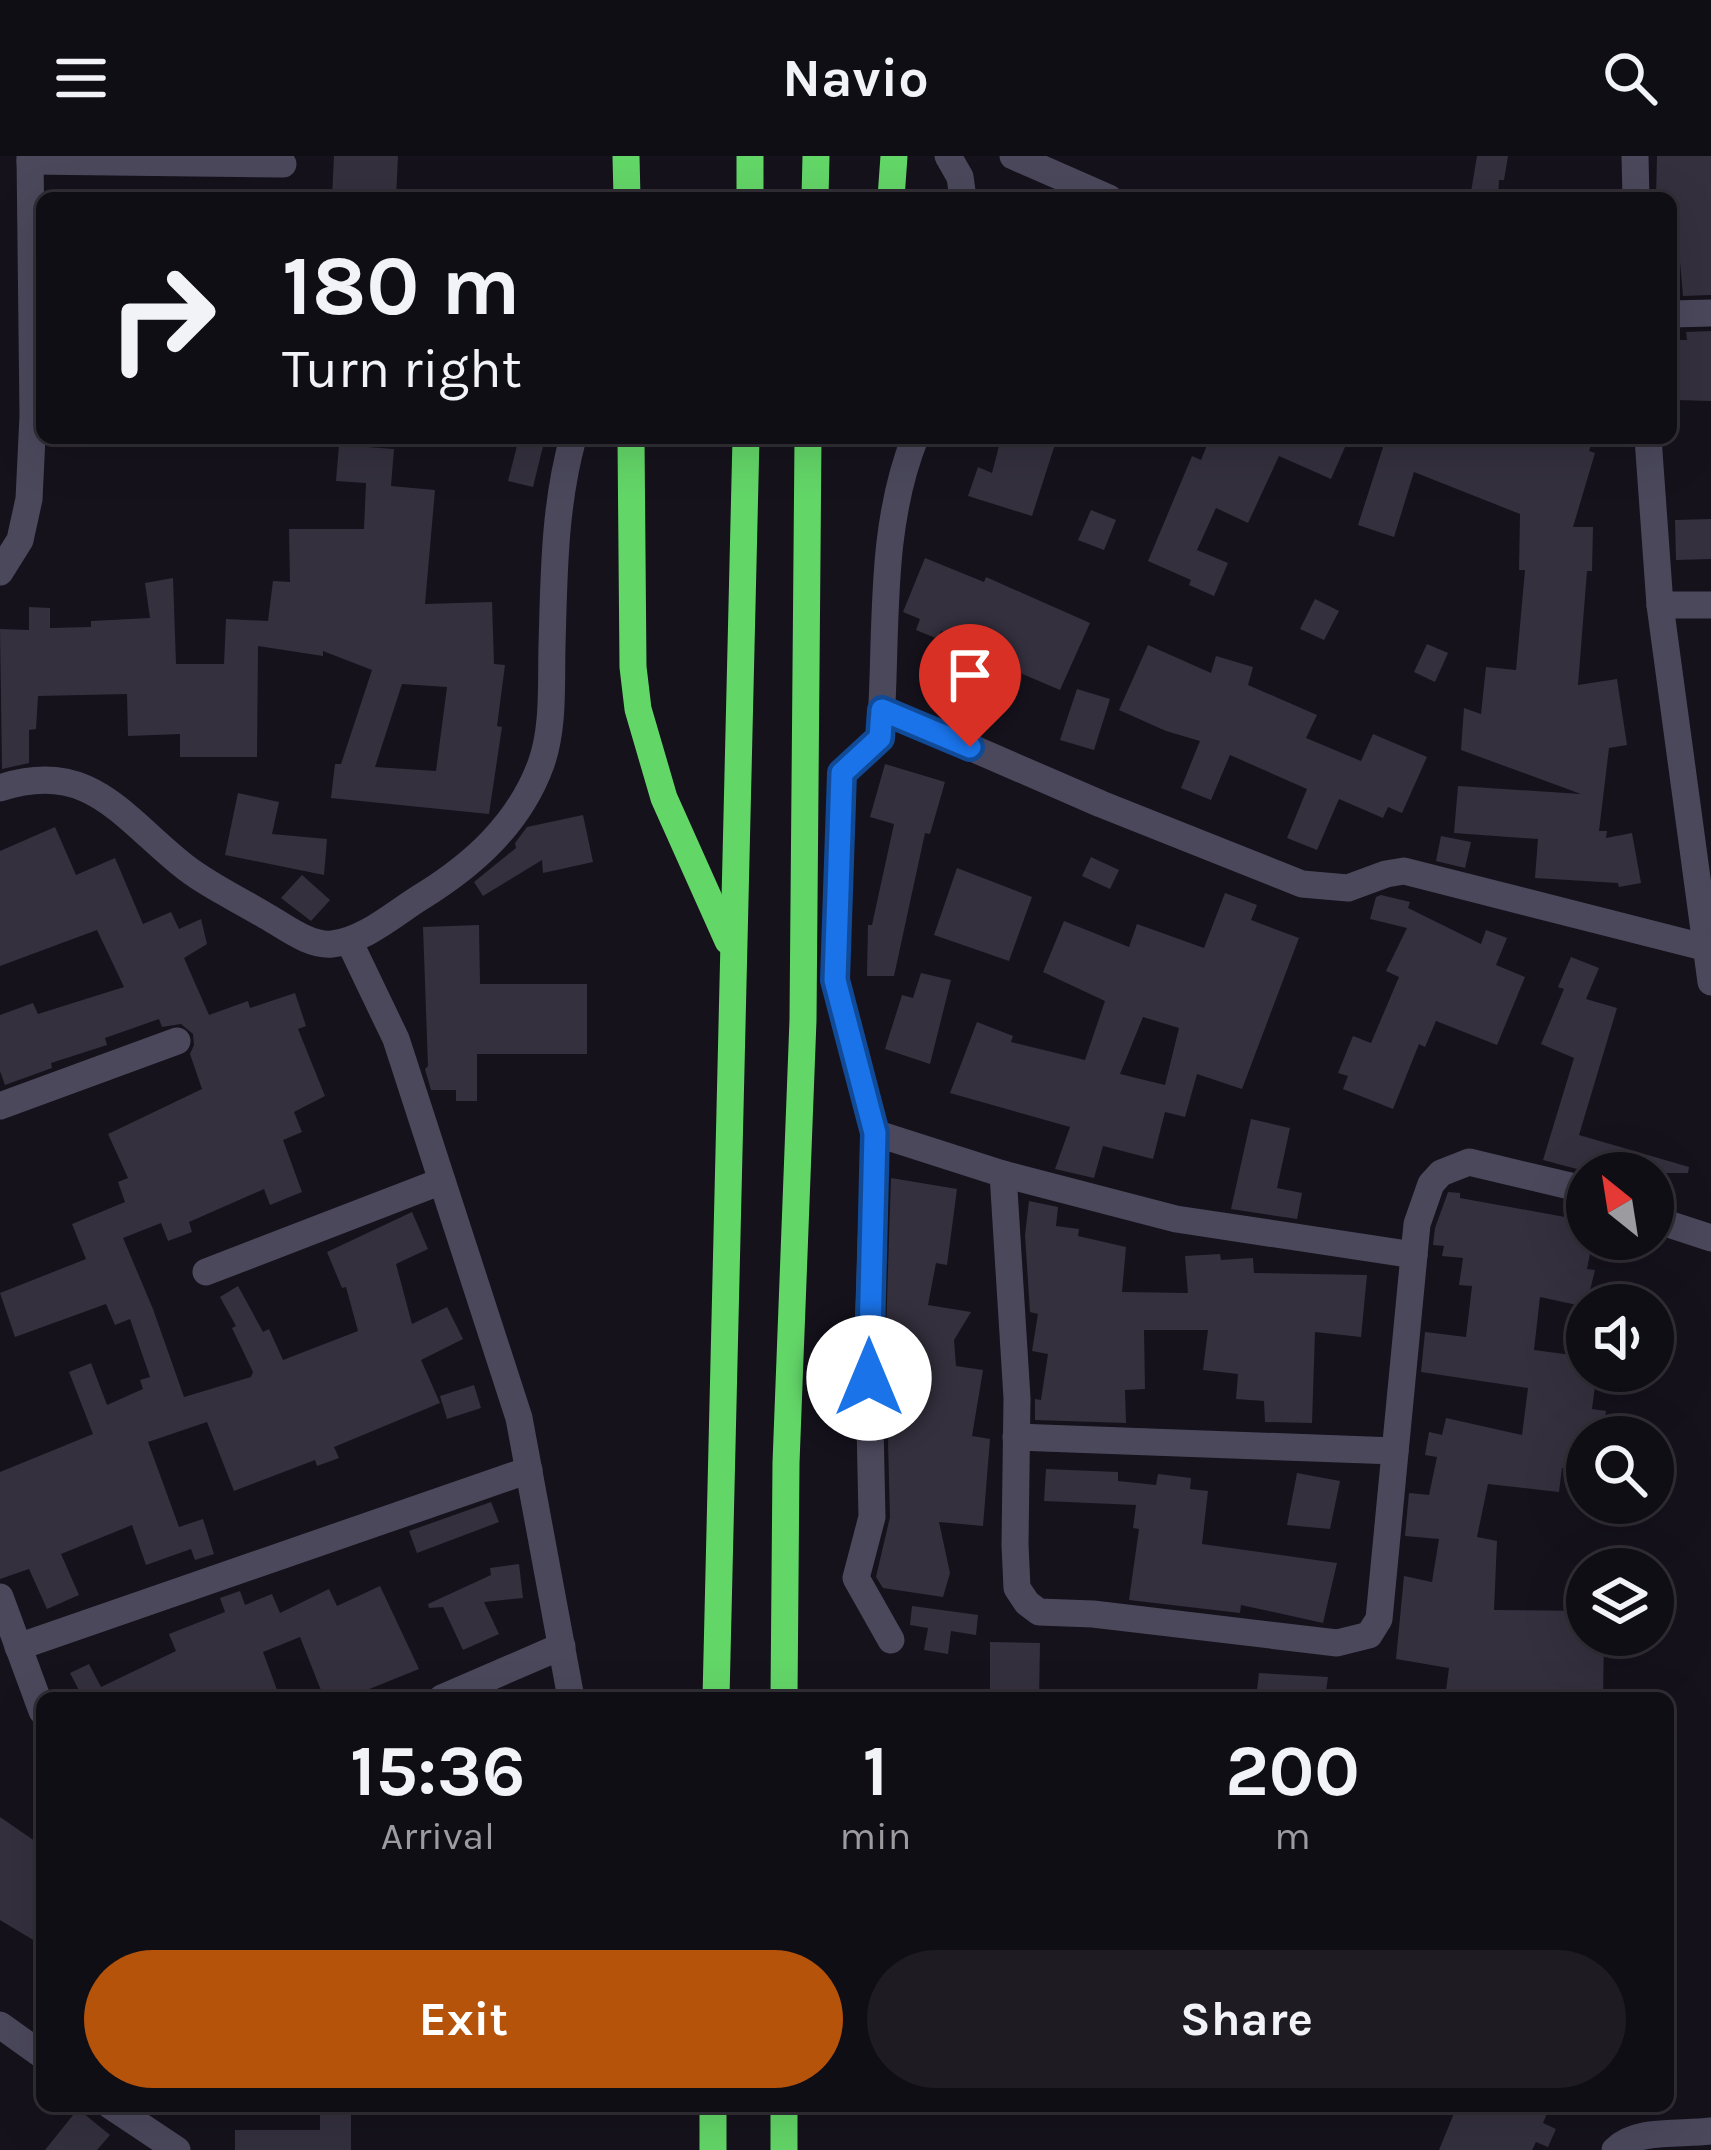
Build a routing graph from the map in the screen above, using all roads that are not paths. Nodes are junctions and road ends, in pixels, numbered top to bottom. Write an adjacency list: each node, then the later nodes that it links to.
1 (626, 156): 10 (highway)
2 (750, 156): 11 (highway)
3 (816, 156): 12 (highway)
4 (894, 156): 13 (highway)
5 (948, 156): 14 (street)
6 (1013, 156): 15 (street)
7 (1635, 156): 16 (street)
8 (30, 159): 9 (street); 27 (street)
9 (283, 164)
10 (627, 192)
11 (750, 192)
12 (814, 192)
13 (891, 192)
14 (962, 192)
15 (1095, 192)
16 (1636, 192)
17 (1711, 313): 18 (street)
18 (1677, 314)
19 (571, 444): 32 (street)
20 (631, 444): 35 (highway)
21 (746, 444): 35 (highway)
22 (808, 444): 26 (highway)
23 (828, 444): 26 (highway)
24 (913, 444): 30 (street)
25 (1648, 444): 28 (street)
26 (805, 542): 56 (highway)
27 (0, 572)
28 (1660, 605): 29 (street); 33 (street)
29 (1711, 605)
30 (882, 710): 33 (street); 38 (street)
31 (0, 788): 32 (street)
32 (349, 941): 40 (street)
33 (1707, 948): 34 (street)
34 (1711, 982)
35 (736, 984): 55 (highway)
36 (177, 1041): 37 (street)
37 (0, 1106)
38 (875, 1133): 39 (street); 50 (street)
39 (1003, 1174): 44 (street); 46 (street)
40 (442, 1181): 45 (street); 48 (street)
41 (1566, 1185): 44 (street)
42 (1674, 1226): 43 (street)
43 (1711, 1238)
44 (1414, 1256): 47 (street)
45 (206, 1272)
46 (1016, 1437): 47 (street); 47 (street)
47 (1395, 1451)
48 (529, 1470): 51 (street); 52 (street)
49 (0, 1597): 52 (street)
50 (891, 1640)
51 (562, 1646): 53 (street); 54 (street)
52 (18, 1647): 57 (street)
53 (456, 1692)
54 (570, 1692)
55 (716, 1692)
56 (784, 1692)
57 (36, 1696)
58 (0, 2025): 59 (street)
59 (36, 2051)
60 (121, 2112): 64 (street)
61 (713, 2112): 65 (highway)
62 (784, 2112): 66 (highway)
63 (1711, 2132): 67 (street)
64 (177, 2150)
65 (713, 2150)
66 (784, 2150)
67 (1615, 2150)

